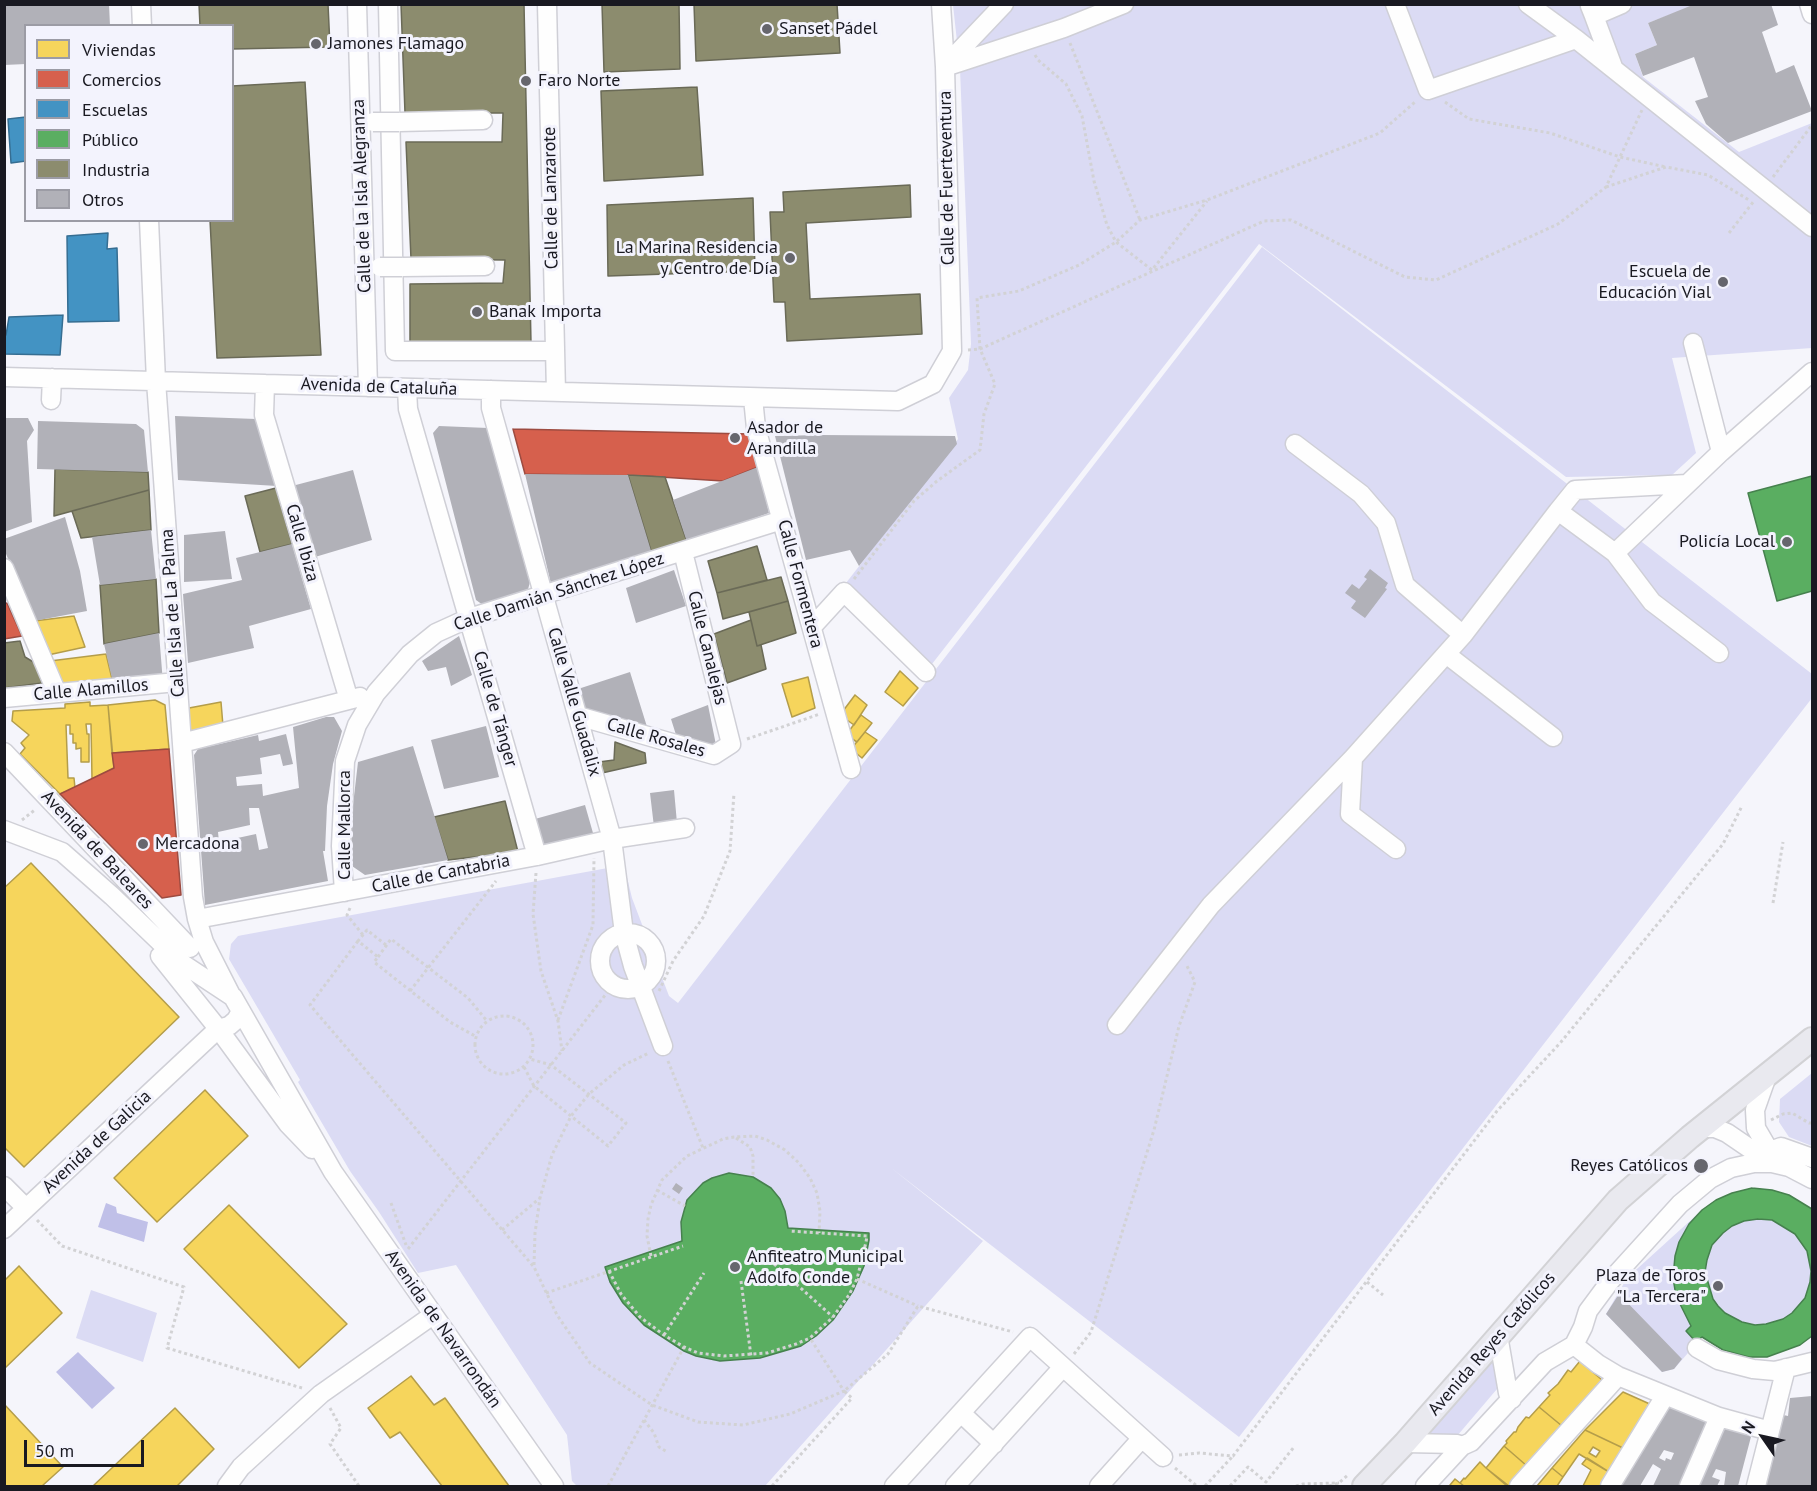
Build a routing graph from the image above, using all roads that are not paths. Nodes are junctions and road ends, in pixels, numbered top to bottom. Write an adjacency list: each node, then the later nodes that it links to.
1 (141, 4): 15 (street)
2 (357, 4): 21 (street, Calle de la Isla Alegranza)
3 (388, 4): 27 (street)
4 (547, 4): 27 (street, Calle de Lanzarote)
5 (941, 4): 18 (street, Calle de Fuerteventura)
6 (1004, 4): 13 (street)
7 (1124, 4): 17 (street)
8 (1395, 4): 16 (street)
9 (1528, 4): 16 (street)
10 (1622, 4): 12 (street)
11 (1809, 4): 14 (street)
12 (1592, 10): 19 (street)
13 (989, 11): 17 (street); 18 (street)
14 (1812, 14)
15 (142, 24)
16 (1576, 39): 19 (street)
17 (1001, 48): 18 (street)
18 (945, 67): 28 (street, Calle de Fuerteventura)
19 (1613, 68): 23 (street)
20 (483, 120): 21 (street, bridge)
21 (367, 122): 25 (street, Calle de la Isla Alegranza)
22 (149, 222): 32 (street, Calle Isla de La Palma)
23 (1812, 227)
24 (485, 266): 25 (street, bridge)
25 (372, 267): 34 (street, Calle de la Isla Alegranza)
26 (1693, 343): 41 (street)
27 (555, 351): 37 (street, Calle de Lanzarote)
28 (952, 351): 38 (street, Avenida de Cataluña)
29 (1812, 372): 41 (street)
30 (4, 377): 31 (street, Avenida de Cataluña)
31 (52, 378): 32 (street, Avenida de Cataluña); 39 (street)
32 (156, 381): 33 (street, Avenida de Cataluña); 55 (street, Calle Isla de La Palma)
33 (265, 384): 34 (street, Avenida de Cataluña); 59 (street, Calle Ibiza)
34 (368, 387): 35 (street, Avenida de Cataluña)
35 (407, 388): 36 (street, Avenida de Cataluña); 49 (street, Calle de Tánger)
36 (491, 390): 37 (street, Avenida de Cataluña); 48 (street, Calle Valle Guadalix)
37 (556, 392): 38 (street, Avenida de Cataluña)
38 (753, 398): 44 (street, Calle Formentera)
39 (51, 400)
40 (1295, 444): 51 (street)
41 (1721, 452): 42 (street)
42 (1687, 484): 43 (street); 46 (street)
43 (1558, 511): 46 (street); 51 (street)
44 (782, 520): 45 (street, Calle Damián Sánchez López); 50 (street, Calle Formentera)
45 (683, 552): 48 (street, Calle Damián Sánchez López); 63 (street, Calle Canalejas)
46 (1615, 553): 52 (street)
47 (4, 568): 56 (street)
48 (544, 595): 49 (street, Calle Damián Sánchez López); 60 (street, Calle Valle Guadalix)
49 (469, 618): 57 (street, Calle Damián Sánchez López); 71 (street, Calle de Tánger)
50 (812, 627): 54 (street); 66 (street, Calle Formentera)
51 (1463, 635): 53 (street)
52 (1719, 653)
53 (1446, 654): 61 (street); 65 (street)
54 (926, 672)
55 (177, 682): 56 (street, Calle Alamillos); 62 (street, Calle Isla de La Palma)
56 (57, 693): 58 (street, Calle Alamillos)
57 (376, 693): 59 (street); 72 (street, Calle Mallorca)
58 (4, 698)
59 (349, 700): 62 (street)
60 (578, 716): 63 (street, Calle Rosales); 69 (street, Calle Valle Guadalix)
61 (1553, 737)
62 (183, 743): 74 (street, Calle Isla de La Palma)
63 (731, 744)
64 (4, 752): 76 (street, Avenida de Baleares)
65 (1353, 758): 70 (street); 80 (street)
66 (851, 769)
67 (685, 828): 69 (street, Calle de Cantabria)
68 (5, 834): 73 (street, Avenida de Navarrondán)
69 (612, 839): 71 (street, Calle de Cantabria); 75 (street, Calle Valle Guadalix)
70 (1396, 849)
71 (537, 856): 72 (street, Calle de Cantabria)
72 (352, 891): 74 (street, Calle de Cantabria)
73 (112, 896): 78 (street, Avenida de Navarrondán); 79 (street, Avenida de Navarrondán)
74 (196, 919): 78 (street, Calle Isla de La Palma)
75 (624, 933): 77 (street, Calle Valle Guadalix); 77 (street)
76 (190, 948)
77 (641, 986): 83 (street, Calle Valle Guadalix)
78 (232, 1000): 79 (street); 81 (street); 89 (street, Avenida de Navarrondán)
79 (203, 1009): 81 (street, Avenida de Navarrondán); 84 (street, Avenida de Galicia)
80 (1117, 1025)
81 (219, 1029): 84 (street, Avenida de Galicia); 89 (street, Avenida de Navarrondán)
82 (1812, 1039): 85 (main road, Avenida Reyes Católicos)
83 (663, 1046)
84 (191, 1054): 92 (street, Avenida de Galicia)
85 (1767, 1076): 86 (main road, Avenida Reyes Católicos); 88 (street)
86 (1701, 1128): 88 (street); 95 (main road, Avenida Reyes Católicos)
87 (1812, 1158): 88 (street)
88 (1772, 1160): 90 (street); 96 (street)
89 (333, 1172): 94 (street, Avenida de Navarrondán)
90 (1812, 1179)
91 (4, 1186): 92 (street)
92 (26, 1209): 93 (street, Avenida de Galicia)
93 (4, 1229)
94 (433, 1315): 112 (street); 113 (street, Avenida de Navarrondán)
95 (1498, 1335): 103 (street); 108 (main road, Avenida Reyes Católicos)
96 (1574, 1345): 101 (street); 103 (street)
97 (1697, 1348): 100 (street)
98 (1812, 1362): 100 (street)
99 (1063, 1367): 104 (street); 107 (street); 109 (street)
100 (1786, 1368): 106 (street)
101 (1618, 1376): 102 (street); 119 (street)
102 (1665, 1396): 105 (street); 120 (street)
103 (1512, 1399): 110 (street)
104 (961, 1413): 109 (street); 114 (street)
105 (1719, 1417): 106 (street); 121 (street)
106 (1770, 1431): 122 (street)
107 (1142, 1438): 111 (street); 116 (street)
108 (1405, 1443): 110 (street); 117 (main road, Avenida Reyes Católicos)
109 (994, 1444): 115 (street)
110 (1462, 1446): 118 (street)
111 (1163, 1457)
112 (227, 1486)
113 (554, 1486)
114 (894, 1486)
115 (955, 1486)
116 (1099, 1486)
117 (1364, 1486)
118 (1425, 1486)
119 (1519, 1486)
120 (1610, 1486)
121 (1689, 1486)
122 (1756, 1486)

